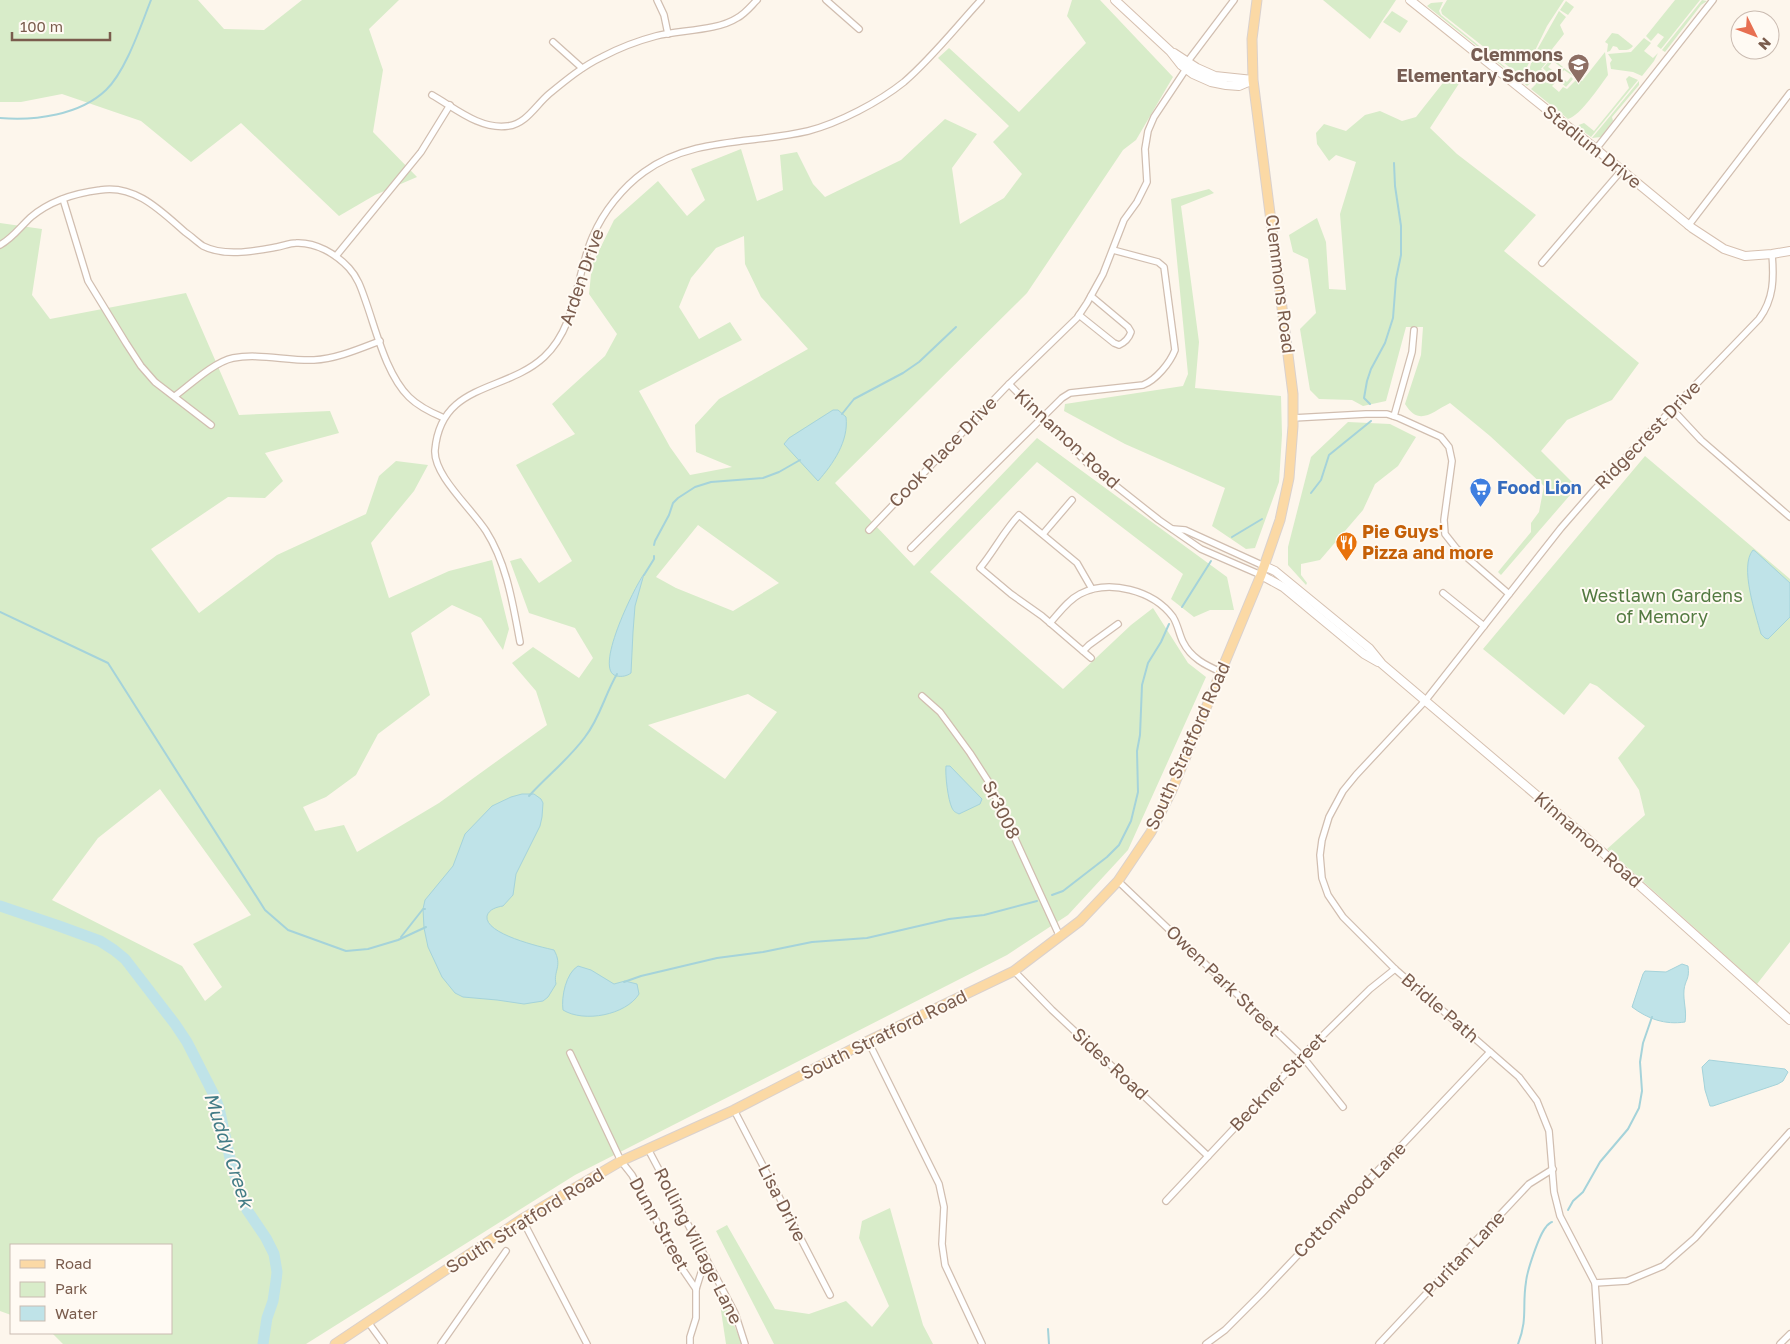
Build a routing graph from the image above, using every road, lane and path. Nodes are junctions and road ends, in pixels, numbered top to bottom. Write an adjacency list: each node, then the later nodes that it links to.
1 (657, 0): 11 (street)
2 (757, 0): 11 (street)
3 (826, 0): 10 (street)
4 (981, 0): 37 (street, Arden Drive)
5 (1115, 0): 13 (main road)
6 (1234, 0): 13 (street, Cook Place Drive)
7 (1257, 0): 15 (main road, Clemmons Road)
8 (1410, 0): 19 (main road, Stadium Drive)
9 (1712, 0): 19 (street)
10 (859, 29)
11 (668, 34): 14 (street)
12 (553, 42): 14 (street)
13 (1187, 65): 15 (main road); 24 (street, Cook Place Drive)
14 (582, 68): 18 (street)
15 (1254, 80): 39 (main road, Clemmons Road)
16 (1790, 94): 22 (street)
17 (432, 95): 18 (street)
18 (450, 105): 27 (street)
19 (1596, 148): 20 (main road, Stadium Drive)
20 (1621, 171): 22 (main road, Stadium Drive); 28 (street)
21 (63, 199): 23 (street); 27 (street); 34 (street)
22 (1688, 226): 26 (main road, Stadium Drive)
23 (0, 245)
24 (1113, 250): 29 (street, Cook Place Drive); 38 (street)
25 (1790, 251): 26 (main road, Stadium Drive)
26 (1772, 254): 35 (street, Ridgecrest Drive)
27 (336, 256): 32 (street)
28 (1542, 263)
29 (1091, 296): 30 (street, Cook Place Drive); 30 (street)
30 (1079, 315): 33 (street, Cook Place Drive)
31 (1414, 330): 36 (street)
32 (380, 341): 34 (street); 37 (street)
33 (1008, 384): 38 (street, Kinnamon Road); 44 (street, Cook Place Drive)
34 (175, 396): 40 (street)
35 (1673, 410): 42 (street); 52 (street, Ridgecrest Drive)
36 (1394, 416): 39 (street); 52 (street)
37 (444, 418): 56 (street, Arden Drive)
38 (1043, 418): 43 (street, Kinnamon Road); 47 (street)
39 (1294, 418): 49 (main road, Clemmons Road)
40 (211, 424)
41 (1072, 500): 45 (street)
42 (1790, 517)
43 (1173, 529): 46 (street, Kinnamon Road); 48 (street, Kinnamon Road)
44 (869, 530)
45 (1043, 534): 50 (street); 53 (street)
46 (1205, 540): 48 (street); 49 (street, Kinnamon Road)
47 (911, 548)
48 (1201, 549): 49 (street, Kinnamon Road)
49 (1263, 571): 59 (main road, South Stratford Road); 61 (main road, Kinnamon Road)
50 (1092, 589): 53 (street); 59 (street)
51 (1443, 594): 55 (street)
52 (1509, 594): 55 (street, Ridgecrest Drive)
53 (1050, 623): 57 (street)
54 (1118, 624): 57 (street)
55 (1484, 626): 61 (street, Ridgecrest Drive)
56 (520, 642)
57 (1083, 651): 58 (street)
58 (1091, 658)
59 (1221, 672): 62 (main road, South Stratford Road)
60 (922, 696): 63 (street, Sr3008)
61 (1425, 701): 64 (street, Bridle Path); 66 (main road, Kinnamon Road)
62 (1118, 882): 63 (main road, South Stratford Road); 70 (street, Owen Park Street)
63 (1060, 937): 65 (main road, South Stratford Road)
64 (1395, 969): 68 (street, Bridle Path); 70 (street, Beckner Street)
65 (1014, 971): 67 (main road, South Stratford Road); 75 (street, Sides Road)
66 (1790, 1020)
67 (868, 1041): 72 (main road, South Stratford Road); 93 (street)
68 (1490, 1052): 77 (street, Bridle Path); 94 (street, Cottonwood Lane)
69 (570, 1053): 76 (street, Dunn Street)
70 (1302, 1056): 71 (street, Owen Park Street); 75 (street, Beckner Street)
71 (1343, 1107)
72 (734, 1110): 74 (main road, South Stratford Road); 84 (street, Lisa Drive)
73 (1790, 1132): 82 (street)
74 (648, 1149): 76 (main road, South Stratford Road); 81 (street, Rolling Village Lane)
75 (1208, 1156): 78 (street, Beckner Street)
76 (621, 1161): 79 (main road, South Stratford Road); 83 (street, Dunn Street)
77 (1553, 1169): 82 (street, Bridle Path); 95 (street, Puritan Lane)
78 (1166, 1201)
79 (522, 1219): 85 (main road, South Stratford Road); 90 (street)
80 (506, 1251): 89 (street)
81 (706, 1258): 83 (street); 92 (street, Rolling Village Lane)
82 (1595, 1284): 96 (street, Bridle Path)
83 (696, 1289): 91 (street)
84 (830, 1295)
85 (368, 1322): 87 (main road, South Stratford Road); 88 (street)
86 (1790, 1334): 97 (street)
87 (336, 1344)
88 (384, 1344)
89 (441, 1344)
90 (587, 1344)
91 (690, 1344)
92 (746, 1344)
93 (982, 1344)
94 (1206, 1344)
95 (1379, 1344)
96 (1599, 1344)
97 (1780, 1344)

